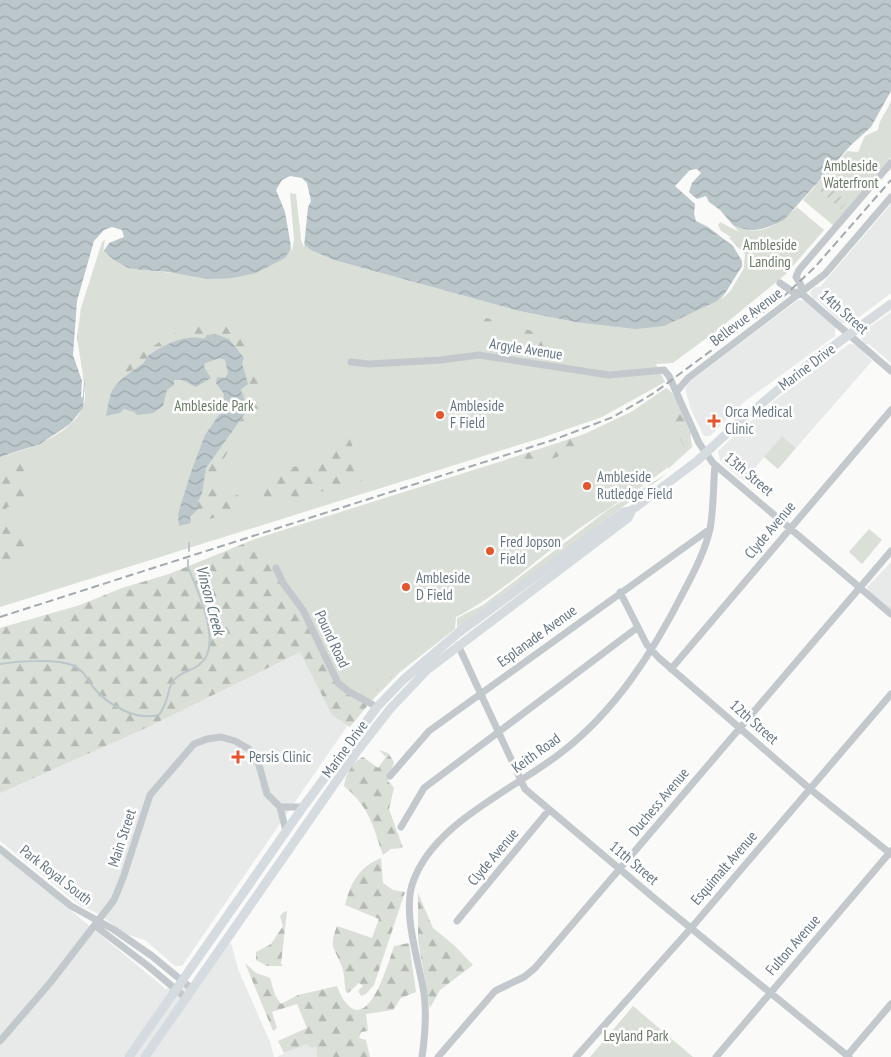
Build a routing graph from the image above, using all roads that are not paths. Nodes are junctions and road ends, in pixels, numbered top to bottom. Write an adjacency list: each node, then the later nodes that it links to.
1 (891, 164): 4 (street)
2 (891, 197): 4 (street, Bellevue Avenue)
3 (780, 284): 4 (street)
4 (801, 293): 6 (street, 14th Street); 10 (street, Bellevue Avenue)
5 (891, 304): 6 (main road, Marine Drive)
6 (850, 335): 8 (street, 14th Street); 12 (main road, Marine Drive)
7 (350, 362): 9 (street, Argyle Avenue)
8 (891, 371)
9 (666, 372): 10 (street, 13th Street)
10 (677, 391): 12 (street, 13th Street)
11 (891, 410): 15 (street, Clyde Avenue)
12 (705, 454): 13 (street, 13th Street); 14 (main road, Marine Drive)
13 (715, 465): 15 (street, 13th Street); 16 (street, Keith Road)
14 (632, 510): 23 (main road, Marine Drive); 28 (main road, Marine Drive)
15 (790, 528): 19 (street, 13th Street); 25 (street, Clyde Avenue)
16 (710, 529): 20 (street, Esplanade Avenue); 24 (street, Keith Road)
17 (891, 551): 19 (street, Duchess Avenue)
18 (276, 568): 28 (street, Pound Road)
19 (860, 587): 21 (street, 13th Street); 30 (street, Duchess Avenue)
20 (620, 592): 22 (street, 12th Street); 26 (street, Esplanade Avenue)
21 (891, 614)
22 (638, 627): 24 (street, 12th Street); 31 (street)
23 (458, 646): 26 (street, 11th Street); 29 (main road, Marine Drive)
24 (650, 650): 25 (street, 12th Street); 33 (street, Keith Road)
25 (671, 669): 30 (street, 12th Street)
26 (482, 694): 31 (street, 11th Street); 32 (street, Esplanade Avenue)
27 (891, 694): 34 (street, Esquimalt Avenue)
28 (377, 707): 29 (main road); 36 (main road, Marine Drive)
29 (381, 720): 47 (main road, Marine Drive)
30 (740, 728): 34 (street, 12th Street); 42 (street, Duchess Avenue)
31 (499, 730): 33 (street, 11th Street); 38 (street)
32 (390, 776)
33 (522, 781): 37 (street, 11th Street); 55 (street, Keith Road)
34 (810, 789): 41 (street, 12th Street); 45 (street, Esquimalt Avenue)
35 (280, 807): 36 (street); 39 (street, Main Street); 44 (street, Main Street)
36 (303, 807): 39 (main road, Marine Drive)
37 (549, 810): 42 (street, 11th Street); 43 (street, Clyde Avenue)
38 (401, 827)
39 (286, 831): 46 (main road, Marine Drive)
40 (0, 849): 44 (street, Park Royal South)
41 (891, 853): 49 (street, Fulton Avenue)
42 (619, 869): 45 (street, 11th Street); 56 (street, Duchess Avenue)
43 (457, 921)
44 (96, 922): 46 (street, Park Royal South); 48 (street, Park Royal South); 52 (street, Main Street)
45 (692, 927): 49 (street, 11th Street); 57 (street, Esquimalt Avenue)
46 (182, 981): 47 (street, Park Royal South); 48 (main road, Marine Drive)
47 (192, 989): 50 (main road, Marine Drive)
48 (176, 990): 50 (street, Park Royal South); 53 (main road, Marine Drive)
49 (769, 993): 58 (street, Fulton Avenue); 59 (street, 11th Street)
50 (186, 998): 54 (main road, Marine Drive)
51 (891, 1004): 59 (street)
52 (0, 1041)
53 (129, 1057)
54 (145, 1057)
55 (422, 1057)
56 (438, 1057)
57 (576, 1057)
58 (716, 1057)
59 (848, 1057)

